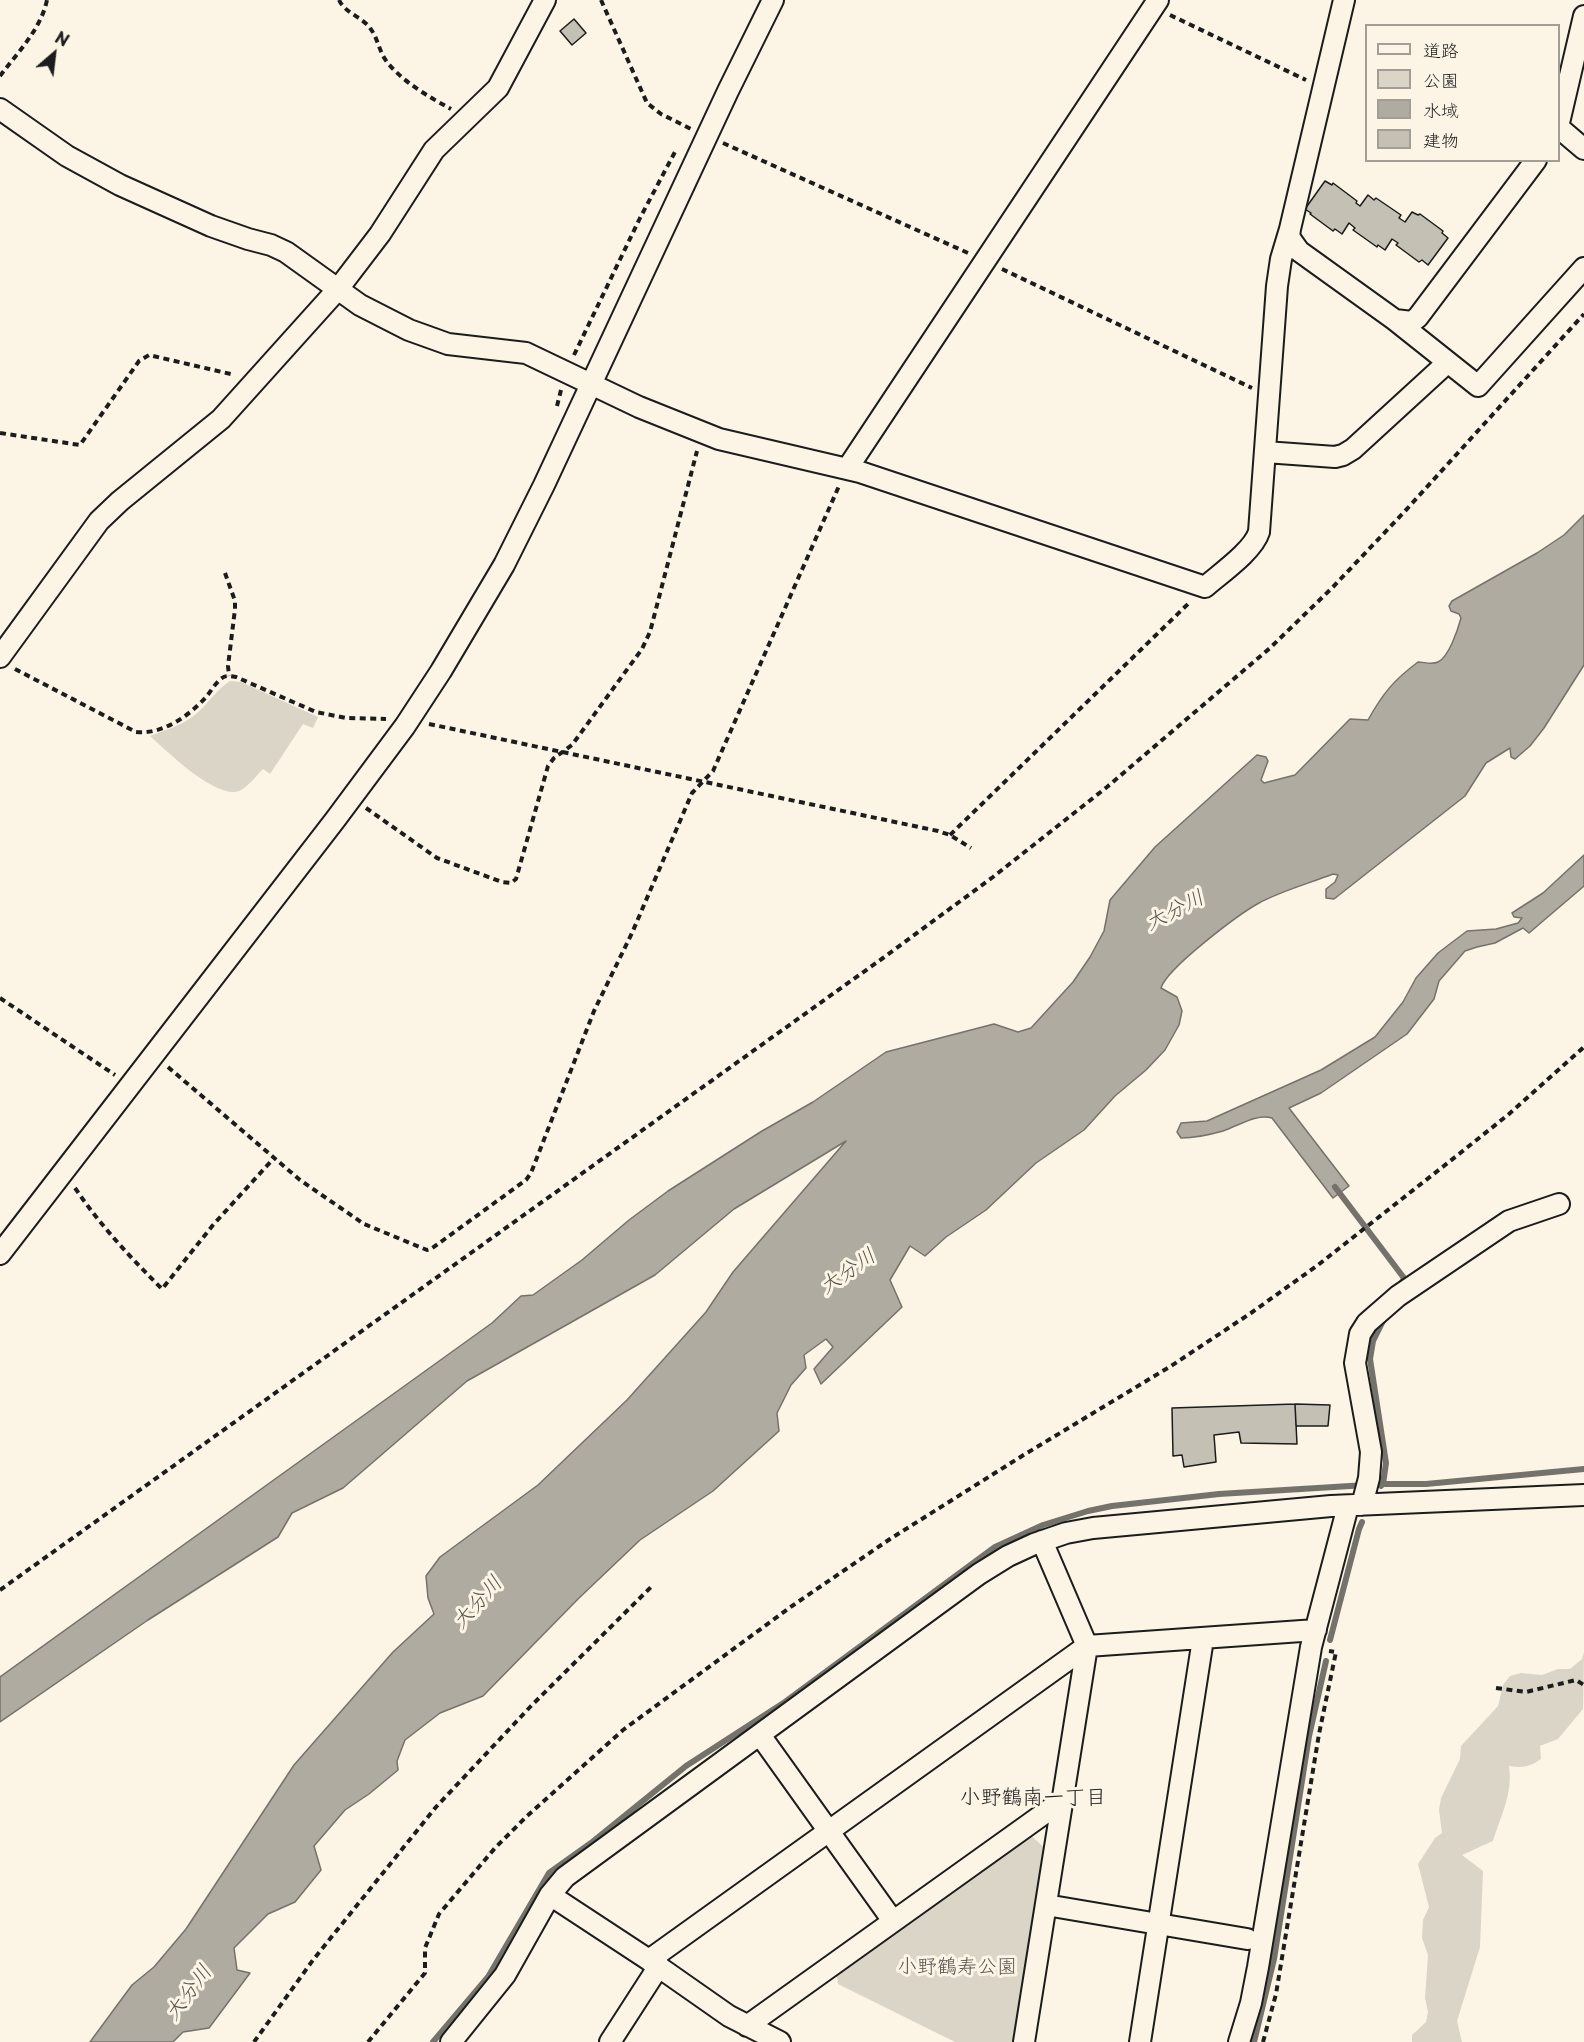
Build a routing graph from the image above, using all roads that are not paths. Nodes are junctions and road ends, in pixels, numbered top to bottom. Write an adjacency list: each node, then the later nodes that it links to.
1 (545, 0): 13 (street)
2 (773, 0): 16 (street)
3 (1344, 0): 11 (street)
4 (1156, 4): 18 (street)
5 (1584, 16): 7 (street)
6 (0, 109): 13 (street)
7 (1560, 118)
8 (1560, 129): 9 (street)
9 (1584, 149)
10 (1534, 162): 14 (street)
11 (1290, 229): 14 (street); 17 (street)
12 (1584, 268): 15 (street)
13 (338, 289): 16 (street); 19 (street)
14 (1395, 320): 15 (street)
15 (1448, 362): 17 (street)
16 (590, 384): 18 (street); 21 (street)
17 (1265, 452): 18 (street)
18 (847, 469)
19 (5, 662)
20 (1559, 1203): 23 (street)
21 (0, 1254)
22 (1584, 1495): 23 (street)
23 (1355, 1505): 24 (street); 25 (street)
24 (1042, 1541): 27 (street); 28 (street)
25 (1316, 1630): 26 (street); 43 (street)
26 (1203, 1639): 27 (street); 34 (street)
27 (1087, 1646): 29 (street); 30 (street)
28 (760, 1735): 30 (street); 31 (street)
29 (1063, 1800): 32 (street); 33 (street)
30 (828, 1830): 33 (street); 36 (street)
31 (550, 1895): 36 (street); 38 (street)
32 (1046, 1905): 34 (street); 41 (street)
33 (893, 1921): 37 (street)
34 (1158, 1924): 35 (street); 42 (street)
35 (1247, 1939)
36 (654, 1963): 37 (street); 39 (street)
37 (747, 2026): 40 (street)
38 (451, 2042)
39 (610, 2042)
40 (780, 2042)
41 (1024, 2042)
42 (1140, 2042)
43 (1239, 2042)

